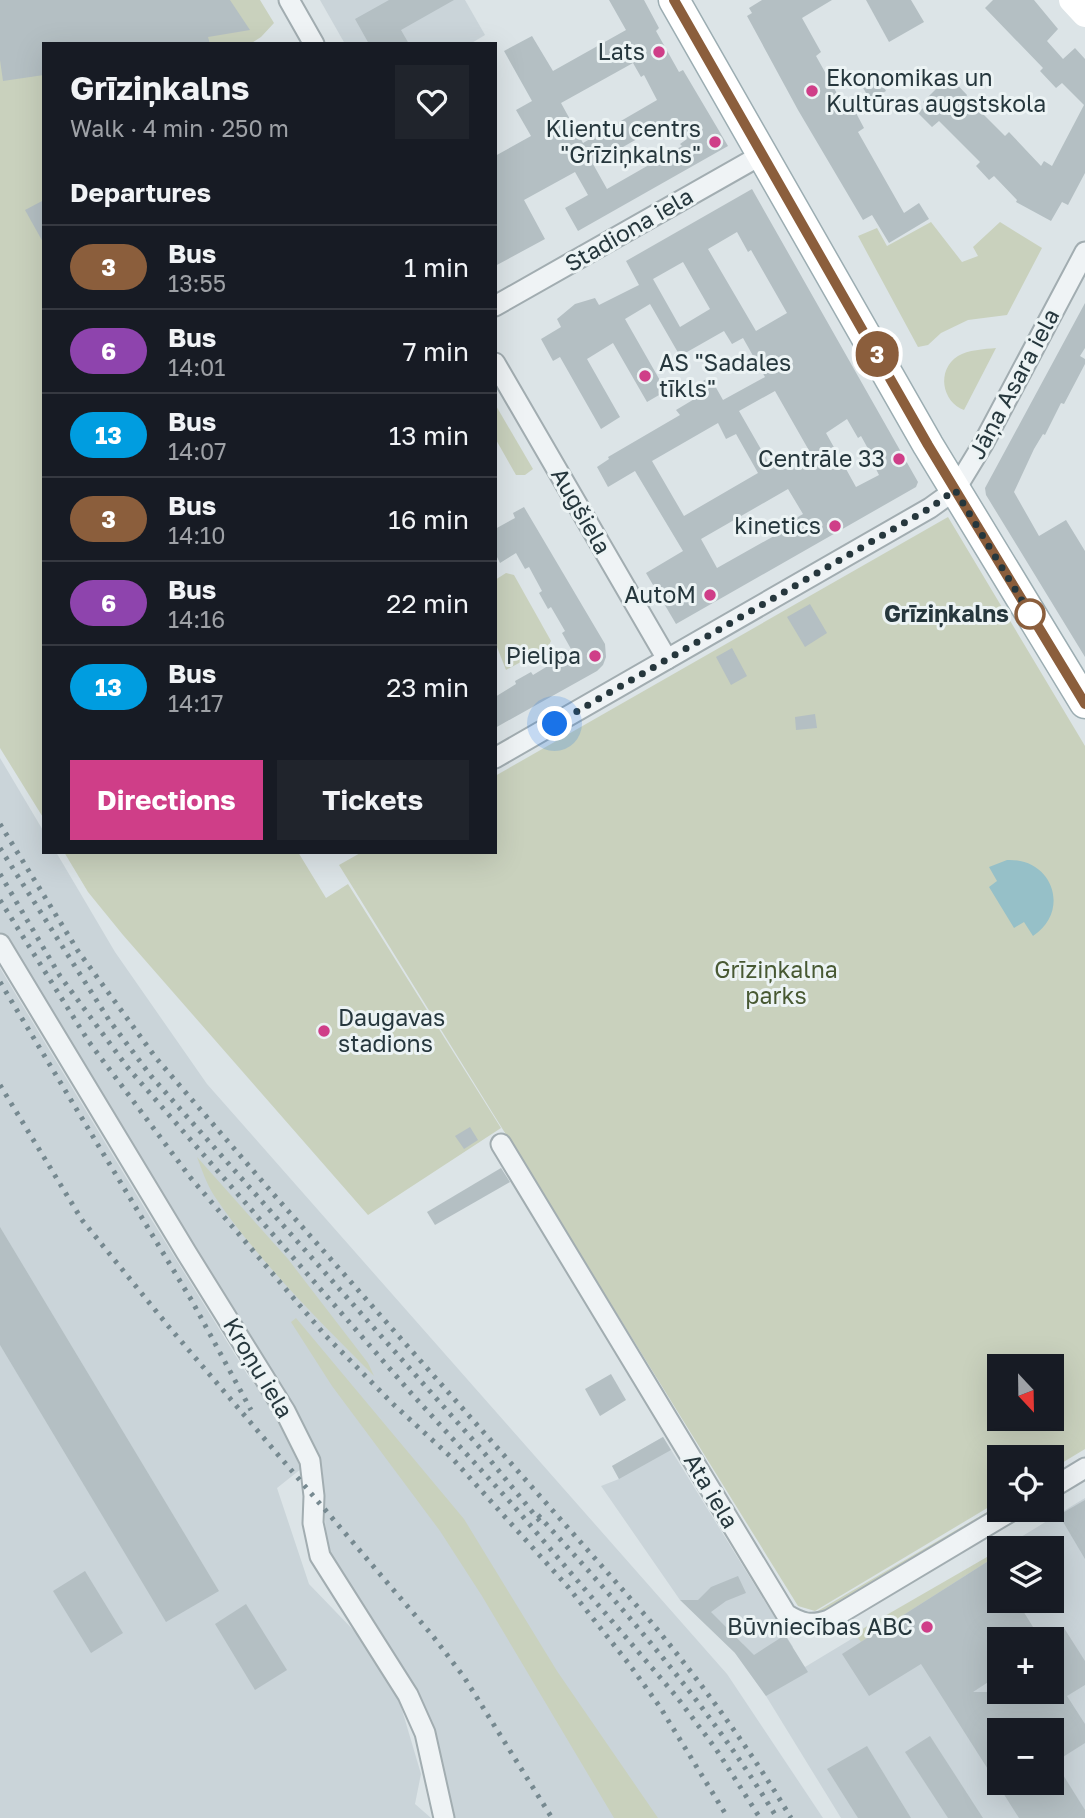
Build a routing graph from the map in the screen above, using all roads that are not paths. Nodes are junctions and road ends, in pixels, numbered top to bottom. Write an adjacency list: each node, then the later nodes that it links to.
1 (289, 0): 5 (street)
2 (674, 0): 6 (main road)
3 (1072, 0): 4 (street)
4 (1085, 14)
5 (313, 42)
6 (763, 154): 8 (street, Stadiona iela); 10 (main road)
7 (1085, 253): 10 (street, Jāņa Asara iela)
8 (497, 305)
9 (497, 366): 11 (street, Augšiela)
10 (955, 490): 11 (street, Jāņa Asara iela); 12 (main road)
11 (667, 659): 13 (street, Jāņa Asara iela)
12 (1085, 704)
13 (497, 757)
14 (0, 944): 19 (street, Kroņu iela)
15 (501, 1144): 18 (street, Ata iela)
16 (1085, 1468): 17 (street)
17 (1064, 1481)
18 (993, 1522)
19 (443, 1818)

